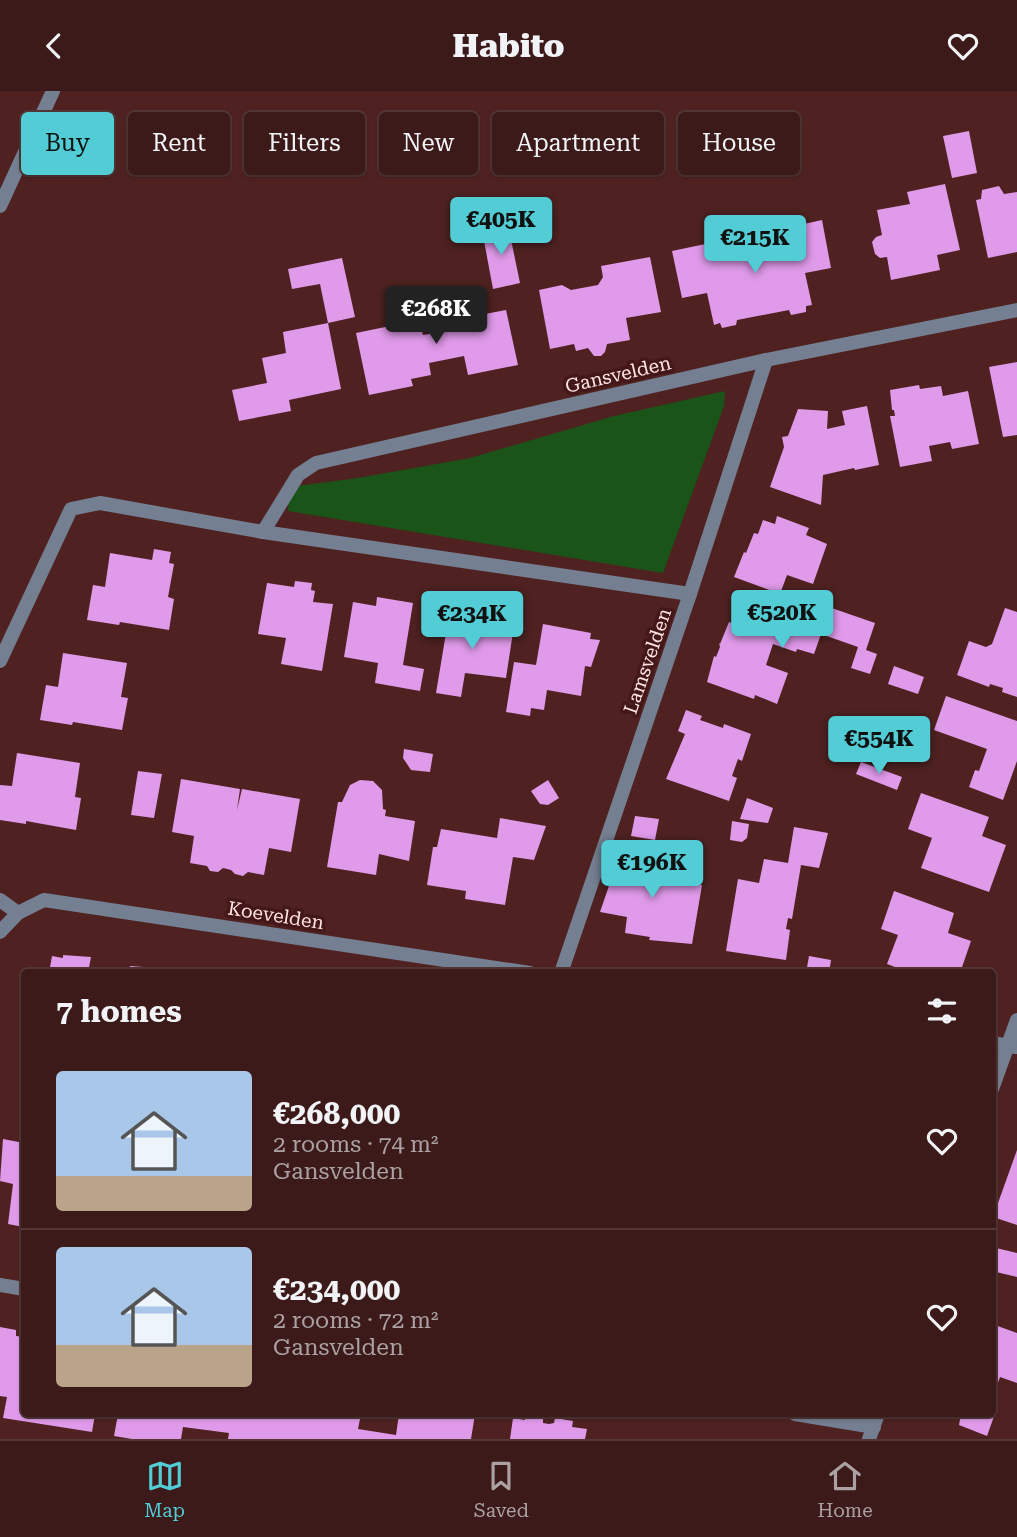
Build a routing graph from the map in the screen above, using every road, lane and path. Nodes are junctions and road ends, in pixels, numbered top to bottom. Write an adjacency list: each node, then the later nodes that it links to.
1 (53, 91): 2 (street)
2 (0, 206)
3 (1017, 310): 4 (street, Gansvelden)
4 (766, 360): 5 (street, Gansvelden); 6 (street, Lamsvelden)
5 (263, 532): 6 (street); 7 (street)
6 (690, 594): 12 (street, Lamsvelden)
7 (0, 661)
8 (0, 900): 9 (street)
9 (18, 913): 10 (street, Koevelden); 11 (street, Koevelden)
10 (0, 932)
11 (503, 969)
12 (562, 969)
13 (1017, 1020): 14 (street)
14 (1012, 1046): 15 (street)
15 (996, 1080)
16 (0, 1285): 17 (street)
17 (21, 1288)
18 (812, 1417): 19 (street)
19 (874, 1427)

